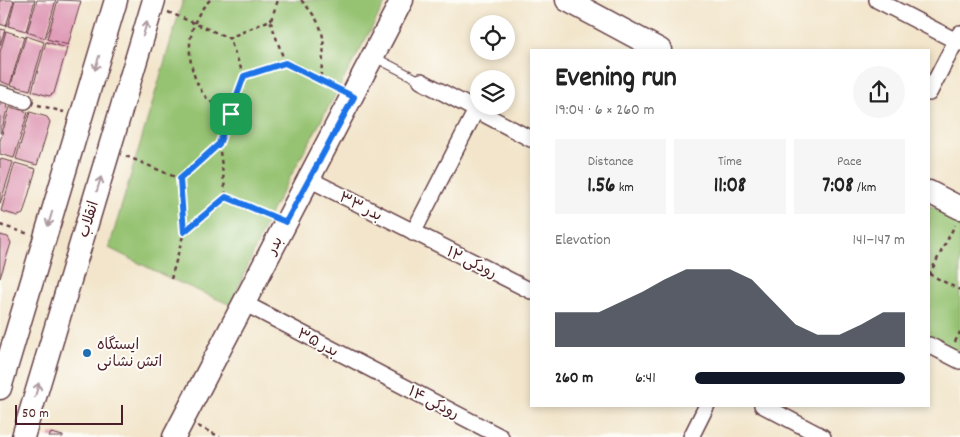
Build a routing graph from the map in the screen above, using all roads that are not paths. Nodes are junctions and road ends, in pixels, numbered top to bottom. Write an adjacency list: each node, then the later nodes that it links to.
1 (116, 0): 26 (main road, one-way to 26)
2 (402, 0): 8 (main road, بدر)
3 (567, 0): 7 (main road)
4 (877, 0): 6 (street)
5 (153, 2): 30 (main road, انقلاب, one-way to 5)
6 (959, 39): 10 (street)
7 (658, 49)
8 (373, 56): 9 (lane); 17 (main road, بدر)
9 (421, 82): 13 (street)
10 (930, 91)
11 (0, 93): 12 (street)
12 (25, 101)
13 (470, 107)
14 (473, 115): 20 (street)
15 (486, 115): 16 (street)
16 (530, 137)
17 (309, 179): 20 (street, بدر ۳۳); 22 (main road, بدر)
18 (930, 193): 19 (main road)
19 (958, 216)
20 (413, 233): 21 (street, رودکی ۱۲)
21 (530, 291)
22 (244, 303): 25 (street, بدر ۳۵); 29 (main road, بدر)
23 (930, 346): 24 (street)
24 (960, 361)
25 (393, 381): 31 (street, رودکی ۱۴)
26 (0, 388)
27 (706, 407): 32 (street)
28 (767, 407): 33 (street)
29 (179, 428)
30 (23, 437)
31 (502, 437)
32 (691, 437)
33 (823, 437)

